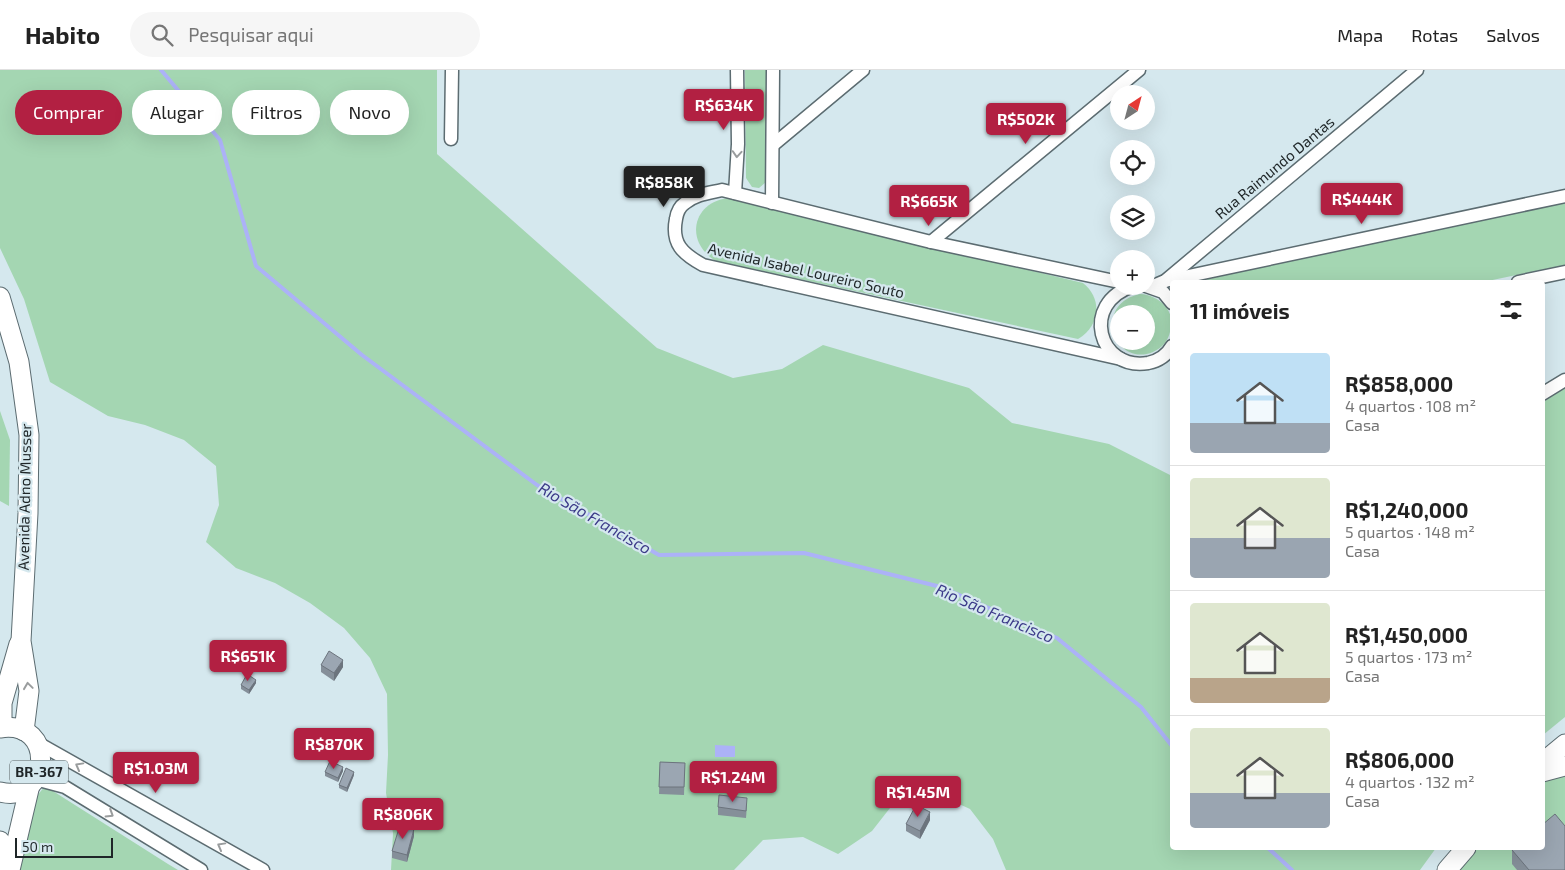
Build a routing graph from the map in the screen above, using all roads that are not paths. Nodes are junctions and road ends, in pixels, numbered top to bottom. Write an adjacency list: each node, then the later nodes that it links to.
1 (452, 70): 7 (street)
2 (737, 70): 9 (street, one-way to 9)
3 (773, 70): 8 (street)
4 (863, 70): 8 (street)
5 (1139, 70): 12 (street)
6 (1417, 70): 16 (street, Rua Raimundo Dantas)
7 (451, 139)
8 (774, 145): 11 (street)
9 (735, 193): 11 (street, Avenida Isabel Loureiro Souto); 23 (street, Avenida Isabel Loureiro Souto)
10 (1565, 196): 16 (street)
11 (772, 204): 12 (street, Avenida Isabel Loureiro Souto)
12 (931, 242): 14 (street, Avenida Isabel Loureiro Souto)
13 (1565, 272): 15 (street)
14 (1110, 280)
15 (1527, 280)
16 (1165, 281): 17 (street, Rua Raimundo Dantas)
17 (1155, 284)
18 (1155, 289): 21 (street)
19 (1114, 295): 23 (street)
20 (0, 297): 26 (main road, Avenida Adno Musser / BR-367)
21 (1170, 301)
22 (1170, 351): 23 (street, Avenida Isabel Loureiro Souto)
23 (1121, 359)
24 (1565, 380): 25 (street)
25 (1545, 392)
26 (20, 641): 27 (main road, Avenida Adno Musser / BR-367); 28 (main road, Avenida Adno Musser / BR-367, one-way to 26)
27 (1, 727): 28 (main road, BR-367)
28 (30, 736): 33 (main road, BR-367); 40 (street, one-way to 28)
29 (1565, 744): 30 (main road)
30 (1545, 761)
31 (1565, 766): 32 (main road)
32 (1545, 771)
33 (33, 782): 34 (main road, BR-367); 38 (main road, BR-367); 39 (street, one-way to 39)
34 (0, 792)
35 (0, 840): 37 (main road)
36 (1464, 850): 41 (main road)
37 (5, 870)
38 (10, 870)
39 (201, 870)
40 (263, 870)
41 (1447, 870)

